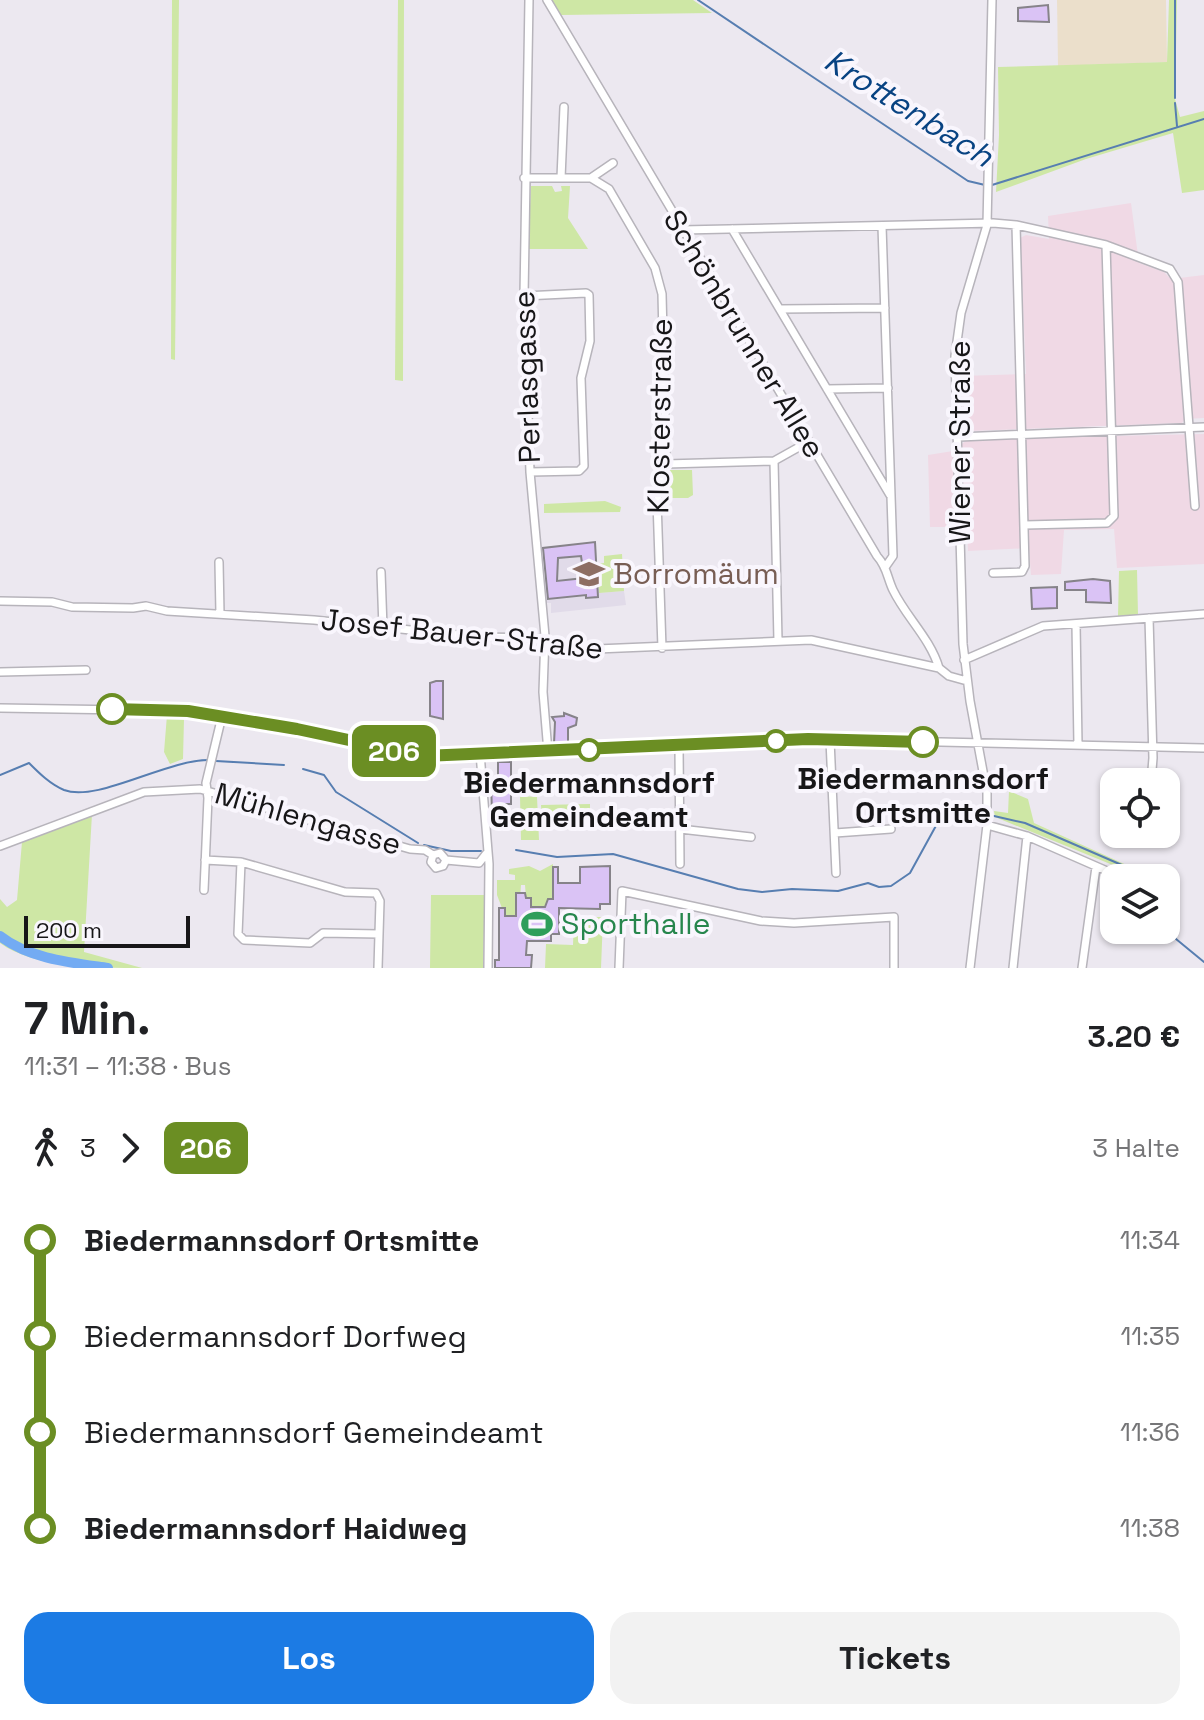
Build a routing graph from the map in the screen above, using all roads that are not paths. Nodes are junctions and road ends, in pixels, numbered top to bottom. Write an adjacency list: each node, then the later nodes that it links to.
1 (529, 0): 6 (street, Perlasgasse)
2 (547, 0): 13 (street, Schönbrunner Allee)
3 (992, 0): 9 (street, Wiener Straße)
4 (564, 107): 7 (street)
5 (613, 163): 8 (street)
6 (524, 178): 7 (street); 15 (street, Perlasgasse)
7 (561, 178): 8 (street)
8 (591, 178): 27 (street, Klosterstraße)
9 (987, 225): 10 (street); 11 (street); 24 (street, Wiener Straße)
10 (1016, 225): 14 (street); 23 (street)
11 (882, 226): 12 (street); 16 (street)
12 (732, 229): 13 (street); 17 (street)
13 (682, 230): 25 (street, Schönbrunner Allee)
14 (1106, 245): 20 (street); 22 (street)
15 (524, 296): 28 (street, Perlasgasse); 28 (street)
16 (885, 308): 17 (street); 18 (street)
17 (780, 309): 19 (street)
18 (888, 388): 19 (street); 29 (street)
19 (827, 389): 29 (street)
20 (1190, 427): 21 (street); 22 (street); 30 (street)
21 (1204, 427)
22 (1112, 430): 23 (street); 31 (street)
23 (1023, 433): 24 (street); 31 (street)
24 (959, 437): 45 (street, Wiener Straße)
25 (808, 442): 26 (street); 33 (street, Schönbrunner Allee)
26 (774, 461): 27 (street); 43 (street)
27 (666, 464): 44 (street, Klosterstraße)
28 (530, 472): 42 (street, Perlasgasse)
29 (891, 496): 33 (street)
30 (1195, 506)
31 (1025, 525): 35 (street)
32 (219, 562): 37 (street)
33 (886, 566): 46 (street, Schönbrunner Allee)
34 (381, 572): 41 (street)
35 (993, 573)
36 (0, 601): 37 (street, Josef Bauer-Straße)
37 (220, 614): 41 (street, Josef Bauer-Straße)
38 (1204, 614): 39 (street)
39 (1149, 618): 40 (street); 56 (street)
40 (1076, 624): 45 (street); 54 (street)
41 (383, 628): 42 (street, Josef Bauer-Straße)
42 (545, 640): 44 (street, Josef Bauer-Straße); 58 (street, Perlasgasse)
43 (778, 641): 44 (street, Josef Bauer-Straße); 46 (street, Josef Bauer-Straße)
44 (662, 648)
45 (964, 660): 49 (street, Wiener Straße)
46 (939, 668): 49 (street, Josef Bauer-Straße)
47 (86, 670): 48 (street)
48 (0, 672)
49 (967, 681): 53 (street, Wiener Straße)
50 (0, 708): 51 (street)
51 (222, 716): 59 (street); 61 (street)
52 (830, 740): 53 (street); 55 (street); 65 (street)
53 (978, 743): 54 (street); 62 (street, Wiener Straße)
54 (1078, 745): 56 (street)
55 (679, 747): 58 (street); 63 (street)
56 (1152, 748): 57 (street); 60 (street)
57 (1204, 748)
58 (548, 752): 59 (street)
59 (480, 753): 69 (street)
60 (1151, 768)
61 (208, 791): 68 (street, Mühlengasse); 69 (street, Mühlengasse); 70 (street)
62 (987, 825): 66 (street); 82 (street, Wiener Straße)
63 (680, 829): 67 (street); 72 (street)
64 (891, 829): 65 (street)
65 (835, 833): 75 (street)
66 (1027, 836): 73 (street); 83 (street)
67 (751, 837)
68 (0, 846)
69 (486, 852): 79 (street)
70 (205, 860): 71 (street); 76 (street)
71 (241, 862): 77 (street); 77 (street)
72 (680, 864)
73 (1096, 867): 74 (street); 84 (street)
74 (1100, 869)
75 (836, 873)
76 (204, 890)
77 (379, 934): 78 (street)
78 (378, 968)
79 (488, 968)
80 (619, 968): 81 (street)
81 (894, 968)
82 (970, 968)
83 (1013, 968)
84 (1082, 968)

